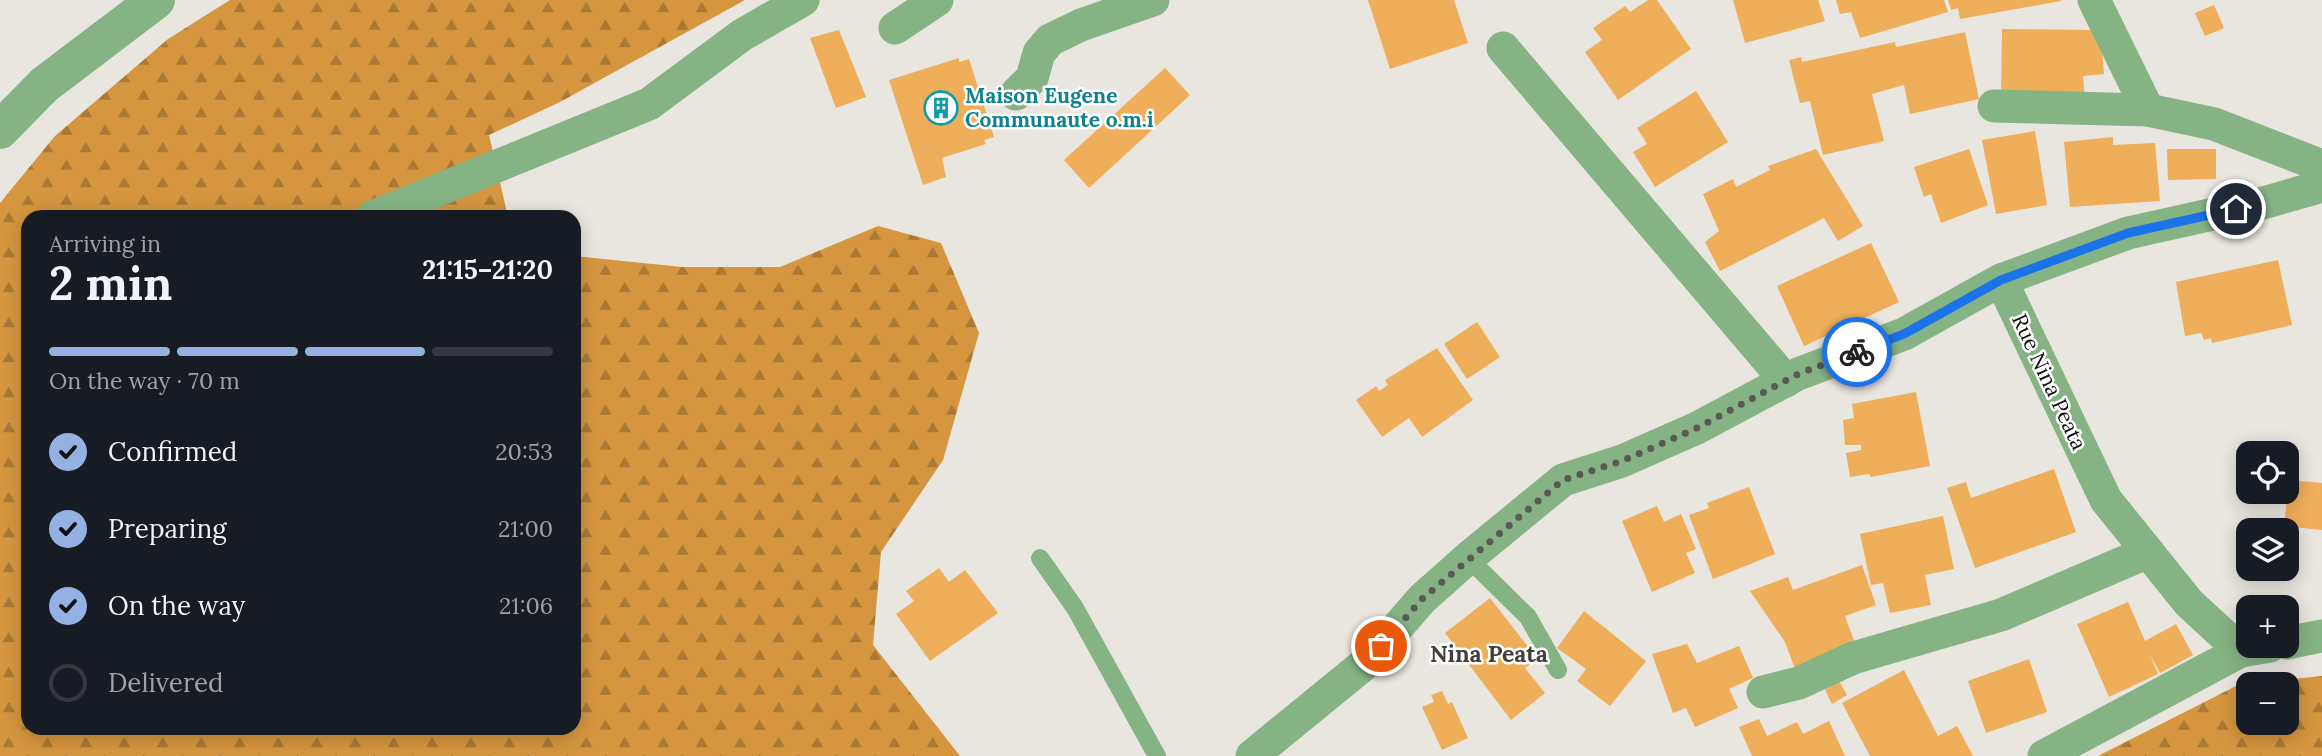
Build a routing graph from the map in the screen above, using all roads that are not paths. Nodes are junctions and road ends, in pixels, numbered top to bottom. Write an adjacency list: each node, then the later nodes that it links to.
1 (156, 0): 11 (street)
2 (803, 0): 14 (street)
3 (937, 0): 6 (street)
4 (1153, 0): 8 (street)
5 (2094, 0): 10 (street)
6 (895, 28)
7 (1503, 48): 16 (street)
8 (1016, 94)
9 (1994, 106): 10 (street)
10 (2148, 110): 12 (street)
11 (0, 130)
12 (2322, 166)
13 (2322, 186): 15 (street)
14 (389, 210)
15 (2001, 280): 16 (street); 17 (street, Rue Nina Peata)
16 (1786, 381): 19 (street)
17 (2148, 552): 20 (street, Rue Nina Peata); 25 (street)
18 (1040, 558): 26 (lane)
19 (1468, 558): 24 (lane); 27 (street)
20 (2236, 635)
21 (2322, 636): 22 (street)
22 (2299, 641)
23 (2236, 658): 28 (street)
24 (1558, 670)
25 (1763, 692)
26 (1157, 756)
27 (1252, 756)
28 (2044, 756)

